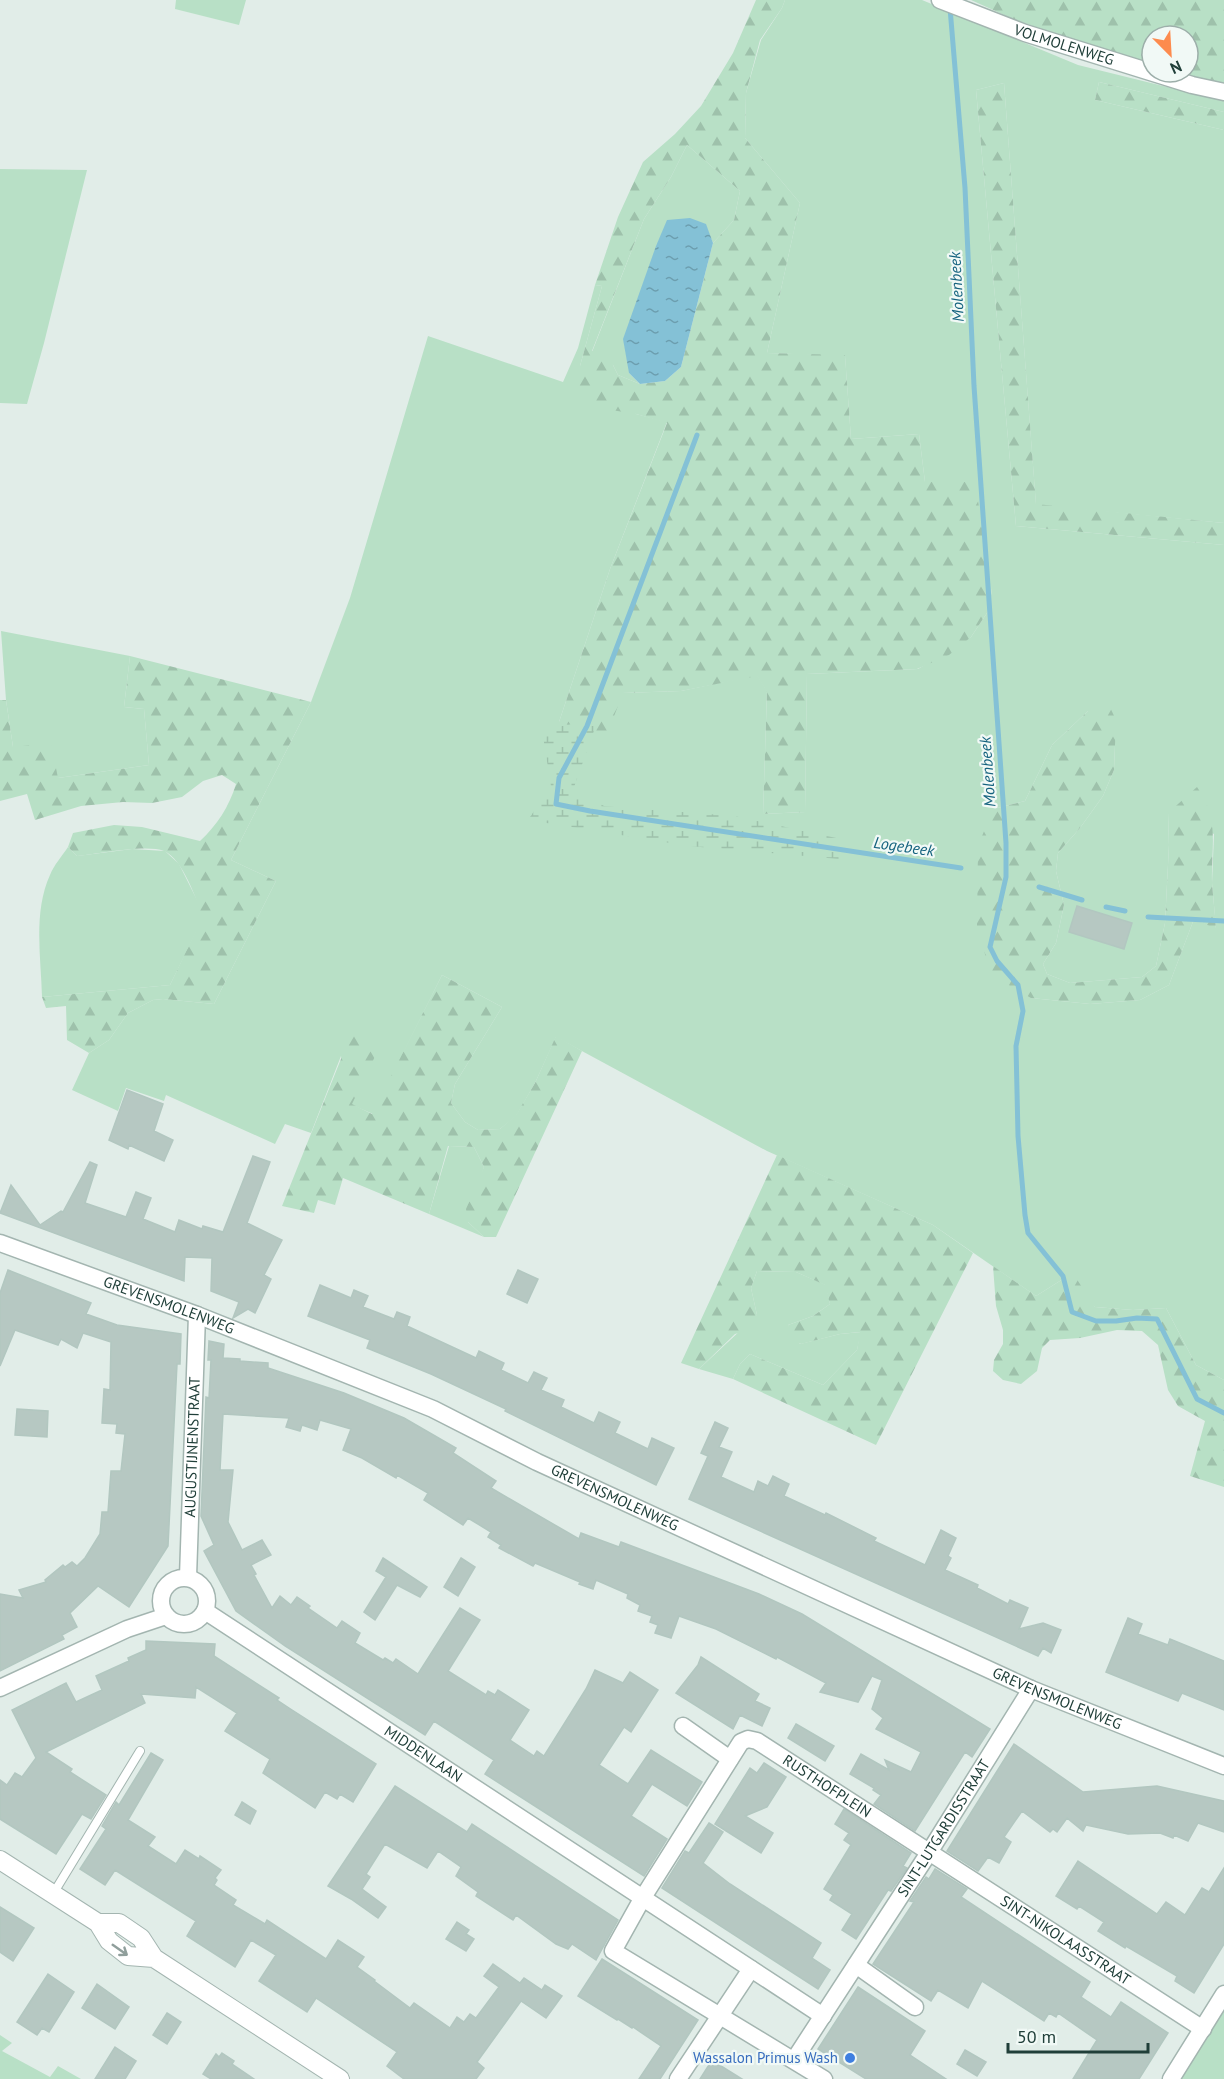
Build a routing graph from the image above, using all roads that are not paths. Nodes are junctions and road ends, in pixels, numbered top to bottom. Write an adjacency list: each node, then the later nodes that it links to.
1 (940, 0): 2 (street, VOLMOLENWEG)
2 (1224, 92)
3 (0, 1243): 4 (street, GREVENSMOLENWEG)
4 (197, 1315): 5 (street, AUGUSTIJNENSTRAAT); 9 (street, GREVENSMOLENWEG)
5 (188, 1577): 6 (street); 7 (street)
6 (205, 1611): 7 (street); 17 (street, MIDDENLAAN)
7 (166, 1616): 8 (street)
8 (0, 1688)
9 (1031, 1689): 13 (street, GREVENSMOLENWEG); 14 (street, SINT-LUTGARDISSTRAAT)
10 (683, 1726): 12 (street)
11 (140, 1751): 16 (lane)
12 (730, 1759): 14 (street, RUSTHOFPLEIN); 17 (street, RUSTHOFPLEIN)
13 (1224, 1766)
14 (930, 1851): 18 (street, SINT-LUTGARDISSTRAAT); 24 (street, SINT-NIKOLAASSTRAAT)
15 (0, 1860): 16 (street)
16 (53, 1894): 26 (street)
17 (642, 1899): 19 (street, MIDDENLAAN); 22 (street)
18 (856, 1965): 21 (street); 23 (street, SINT-LUTGARDISSTRAAT)
19 (751, 1969): 22 (street); 23 (street, MIDDENLAAN)
20 (1224, 1994): 24 (street)
21 (915, 2007)
22 (719, 2015): 25 (street); 27 (street)
23 (823, 2016): 25 (street, SINT-LUTGARDISSTRAAT)
24 (1203, 2029): 29 (street)
25 (794, 2060): 28 (street)
26 (340, 2079)
27 (678, 2079)
28 (824, 2079)
29 (1171, 2079)

